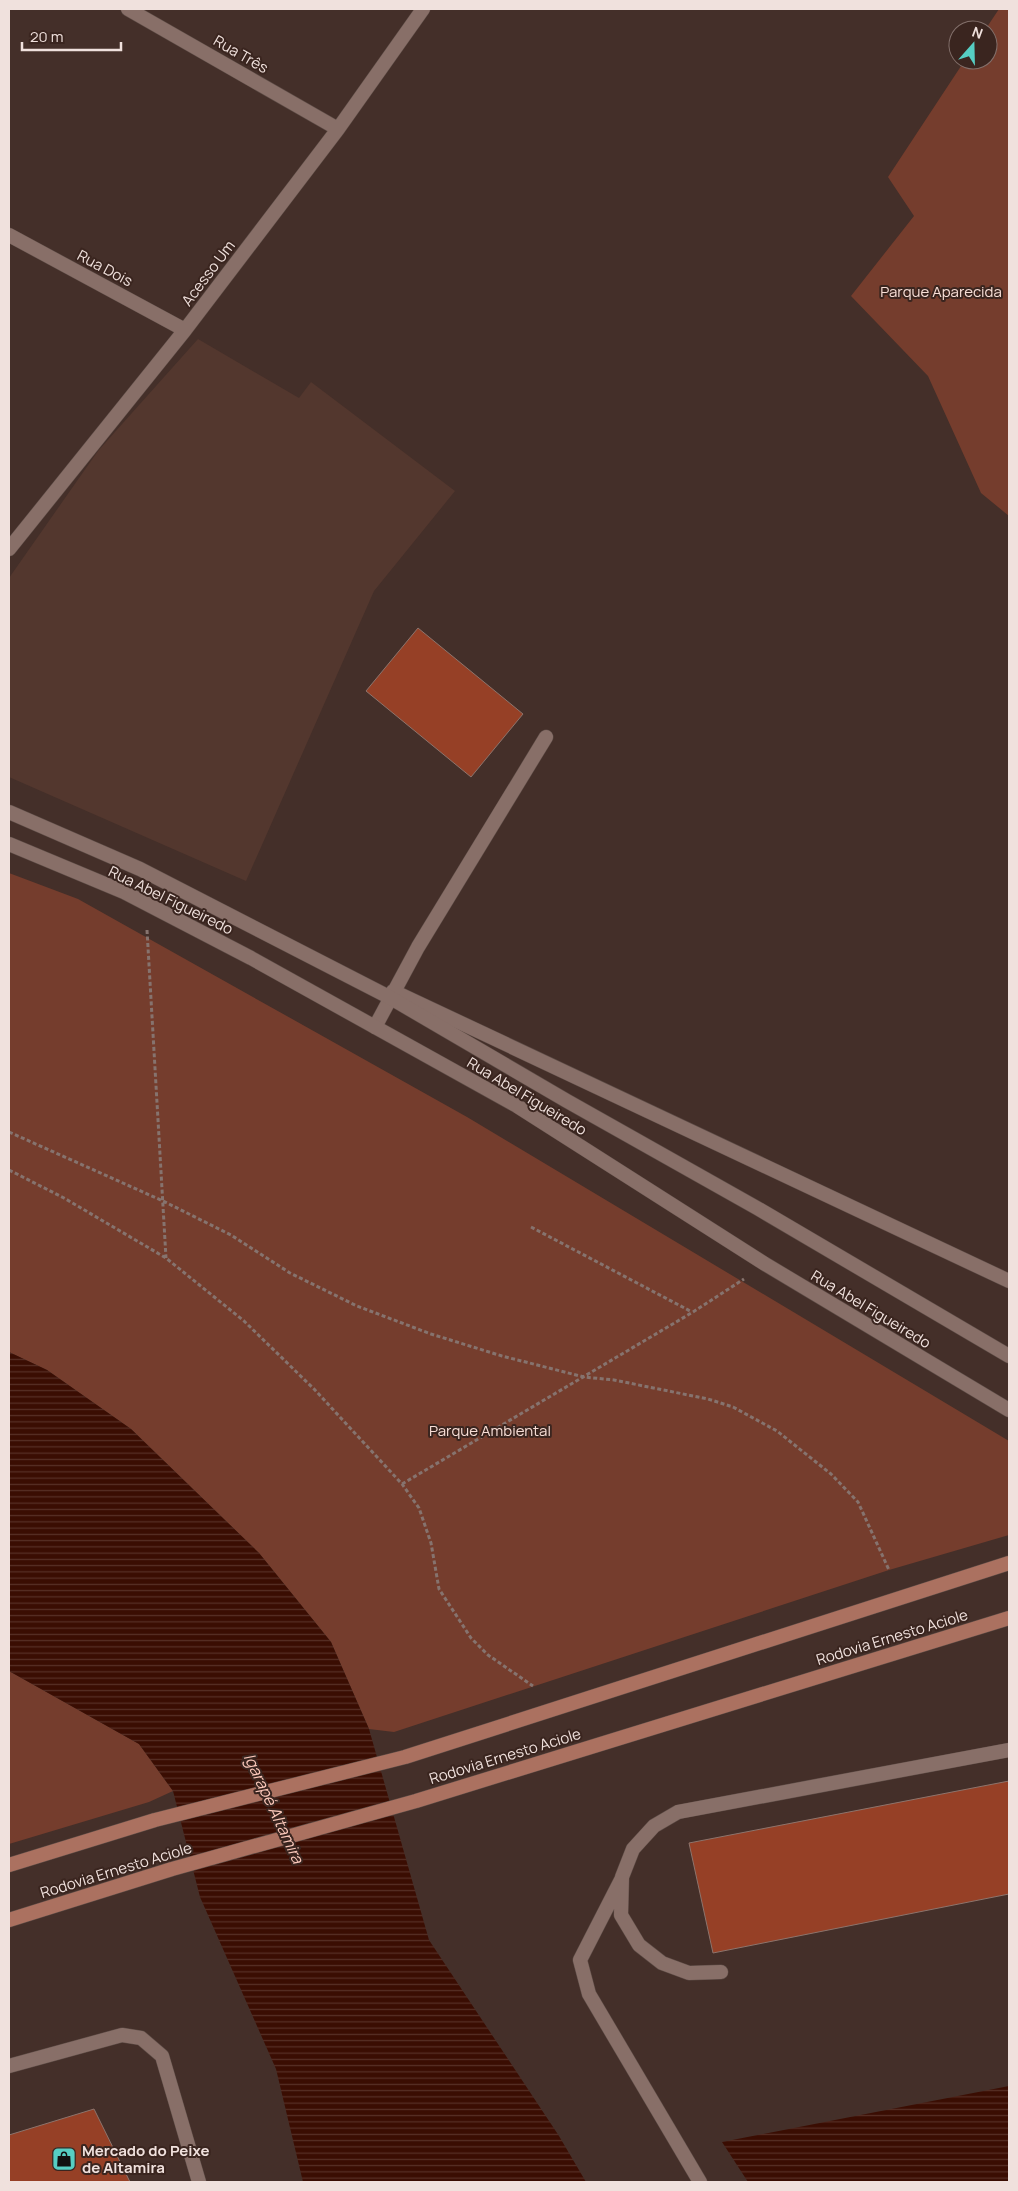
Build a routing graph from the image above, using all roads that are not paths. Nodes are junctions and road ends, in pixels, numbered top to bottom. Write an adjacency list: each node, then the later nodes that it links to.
1 (128, 9): 3 (street, Rua Três)
2 (423, 9): 3 (street, Acesso Um)
3 (338, 129): 5 (street, Acesso Um)
4 (9, 235): 5 (street, Rua Dois)
5 (185, 330): 6 (street, Acesso Um)
6 (15, 530): 7 (street, Acesso Um)
7 (9, 549)
8 (546, 737): 11 (street)
9 (9, 812): 11 (street, Rua Abel Figueiredo)
10 (9, 844): 12 (street, Rua Abel Figueiredo)
11 (391, 994): 12 (street); 13 (street); 14 (street, Rua Abel Figueiredo)
12 (375, 1027): 15 (street, Rua Abel Figueiredo)
13 (1009, 1282)
14 (1009, 1356)
15 (1009, 1410)
16 (1009, 1563): 19 (main road, Rodovia Ernesto Aciole)
17 (1009, 1618): 21 (main road, Rodovia Ernesto Aciole)
18 (1009, 1750): 20 (street)
19 (9, 1865)
20 (622, 1877): 22 (street); 25 (street)
21 (9, 1920)
22 (721, 1972)
23 (9, 2066): 24 (street)
24 (199, 2182)
25 (700, 2182)

